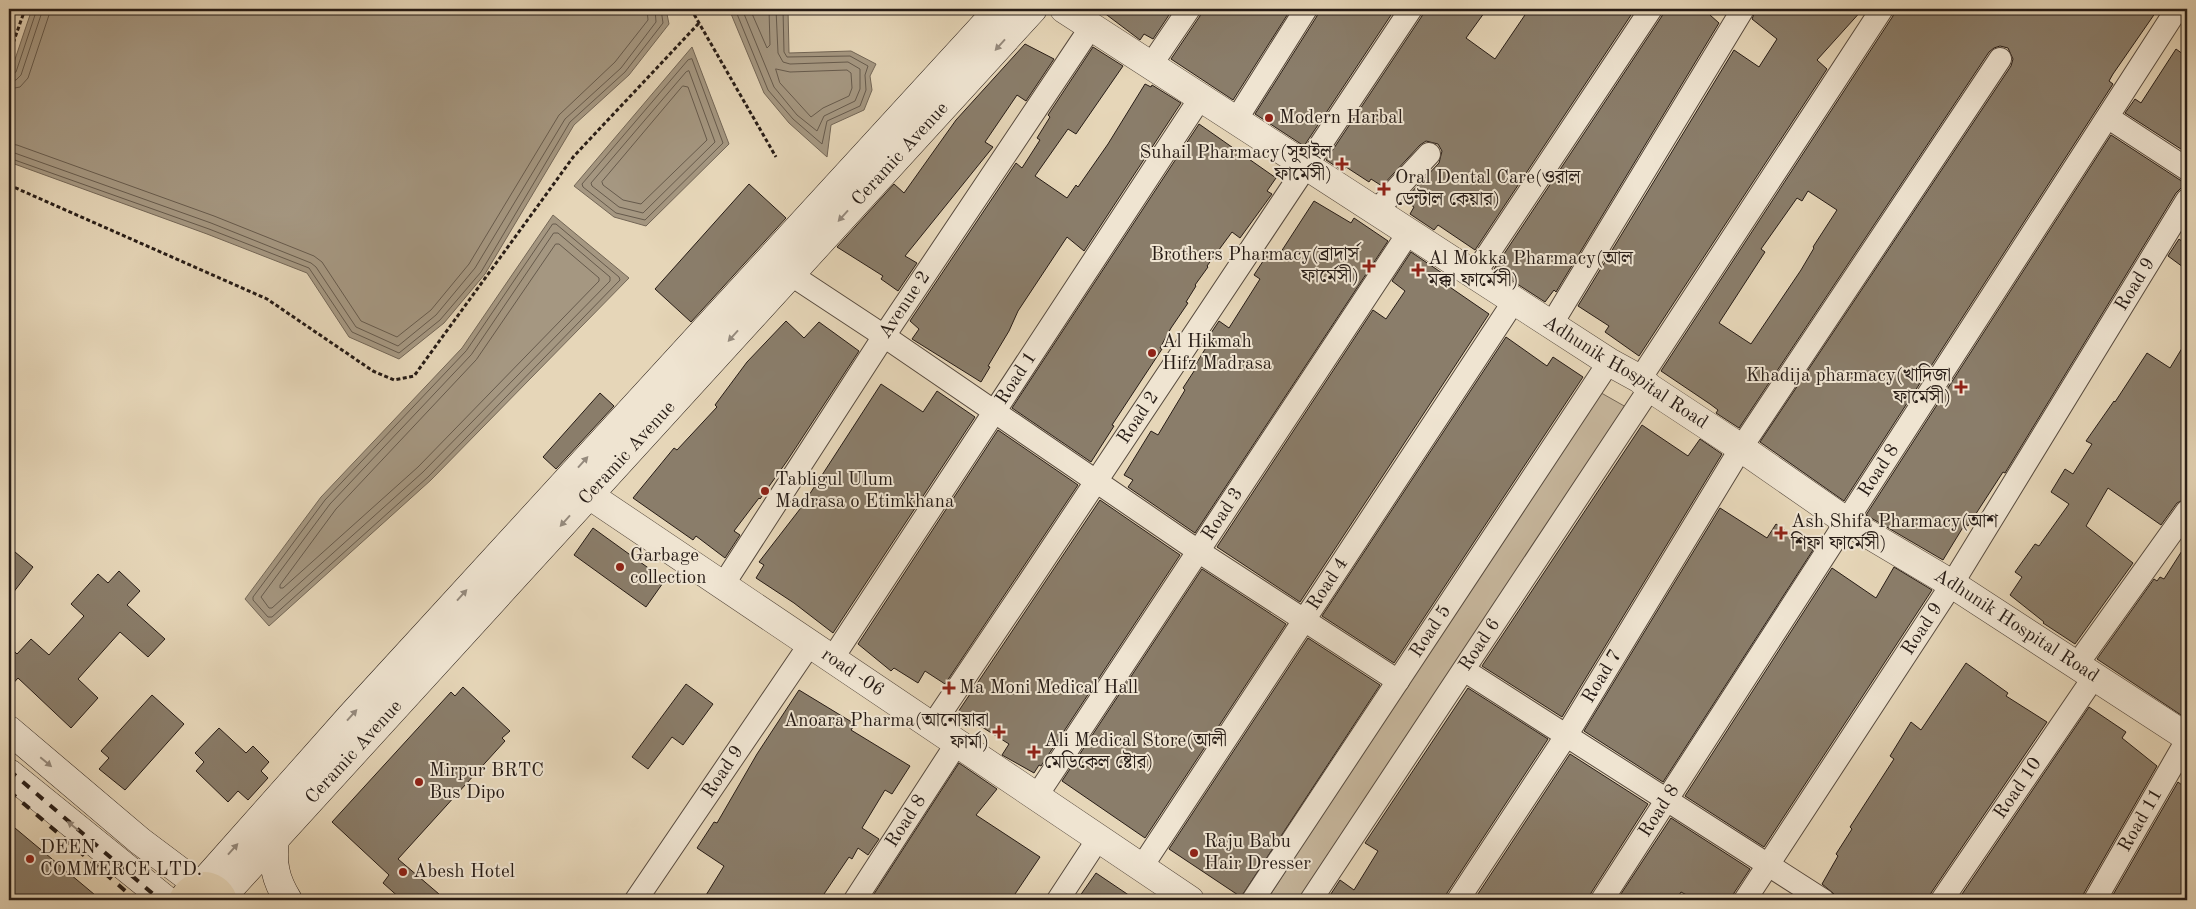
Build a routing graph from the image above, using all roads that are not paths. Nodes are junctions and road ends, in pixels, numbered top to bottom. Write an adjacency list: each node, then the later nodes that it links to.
1 (999, 9): 49 (main road, Ceramic Avenue, one-way to 1)
2 (1033, 9): 23 (main road, Ceramic Avenue, one-way to 23)
3 (1064, 9): 11 (main road, Adhunik Hospital Road)
4 (1189, 9): 13 (street)
5 (1306, 9): 16 (street)
6 (1411, 9): 18 (street, Road 2)
7 (1651, 9): 24 (street)
8 (1743, 9): 26 (street)
9 (1882, 9): 29 (street, Road 6)
10 (2178, 9): 15 (street, Road 8)
11 (1091, 27): 13 (main road, Adhunik Hospital Road); 27 (street, Avenue 2)
12 (2000, 59): 31 (street, Road 7)
13 (1151, 65): 14 (main road, Adhunik Hospital Road)
14 (1201, 97): 16 (main road, Adhunik Hospital Road); 30 (street, Road 1)
15 (2109, 118): 19 (street); 35 (street, Road 8)
16 (1236, 120): 18 (main road, Adhunik Hospital Road)
17 (1429, 154): 21 (street)
18 (1305, 165): 21 (main road, Adhunik Hospital Road); 32 (street, Road 2)
19 (2187, 169)
20 (2187, 200): 37 (street, Road 9)
21 (1376, 211): 22 (main road, Adhunik Hospital Road)
22 (1409, 232): 24 (main road, Adhunik Hospital Road); 36 (street, Road 3)
23 (790, 274): 27 (street); 33 (main road, Ceramic Avenue, one-way to 33)
24 (1474, 275): 25 (main road, Adhunik Hospital Road)
25 (1514, 301): 26 (main road, Adhunik Hospital Road); 39 (street, Road 4)
26 (1551, 325): 28 (main road, Adhunik Hospital Road)
27 (884, 336): 30 (street); 38 (street, Avenue 2)
28 (1609, 362): 29 (main road, Adhunik Hospital Road); 43 (street, Road 5)
29 (1645, 384): 31 (main road, Adhunik Hospital Road); 41 (street, Road 6)
30 (994, 412): 32 (street); 40 (street, Road 1)
31 (1741, 448): 35 (main road, Adhunik Hospital Road); 46 (street, Road 7)
32 (1096, 482): 36 (street); 44 (street, Road 2)
33 (589, 495): 38 (main road, road -06); 49 (main road, Ceramic Avenue, one-way to 49)
34 (2187, 511): 42 (street, Road 10)
35 (1846, 521): 37 (main road, Adhunik Hospital Road); 52 (street, Road 8)
36 (1198, 551): 39 (street); 51 (street, Road 3)
37 (1952, 584): 42 (main road, Adhunik Hospital Road); 55 (street, Road 9)
38 (723, 586): 40 (main road, road -06)
39 (1304, 620): 43 (street); 56 (street, Road 4)
40 (821, 651): 44 (main road, road -06); 60 (street, Road 9)
41 (1464, 670): 46 (street); 65 (street, Road 6)
42 (2085, 671): 47 (main road, Adhunik Hospital Road); 70 (street, Road 10)
43 (1398, 681): 64 (street, Road 5)
44 (932, 726): 48 (main road, road -06)
45 (9, 730): 57 (main road, one-way to 57)
46 (1566, 736): 52 (street); 66 (street, Road 7)
47 (2187, 739): 71 (street, Road 11)
48 (957, 743): 51 (main road, road -06); 61 (street, Road 8)
49 (336, 753): 53 (main road, Ceramic Avenue); 57 (main road, Ceramic Avenue, one-way to 49)
50 (9, 773): 58 (main road, one-way to 50)
51 (1036, 797): 54 (main road, road -06)
52 (1667, 800): 55 (street); 67 (street, Road 8)
53 (275, 839): 57 (main road, Ceramic Avenue); 59 (main road)
54 (1098, 839): 56 (main road, road -06); 62 (street)
55 (1768, 865): 68 (street, Road 9); 69 (street)
56 (1142, 868): 63 (main road, road -06)
57 (207, 896)
58 (166, 900)
59 (288, 900)
60 (636, 900)
61 (855, 900)
62 (1058, 900)
63 (1190, 900)
64 (1253, 900)
65 (1311, 900)
66 (1458, 900)
67 (1602, 900)
68 (1745, 900)
69 (1822, 900)
70 (1942, 900)
71 (2095, 900)

